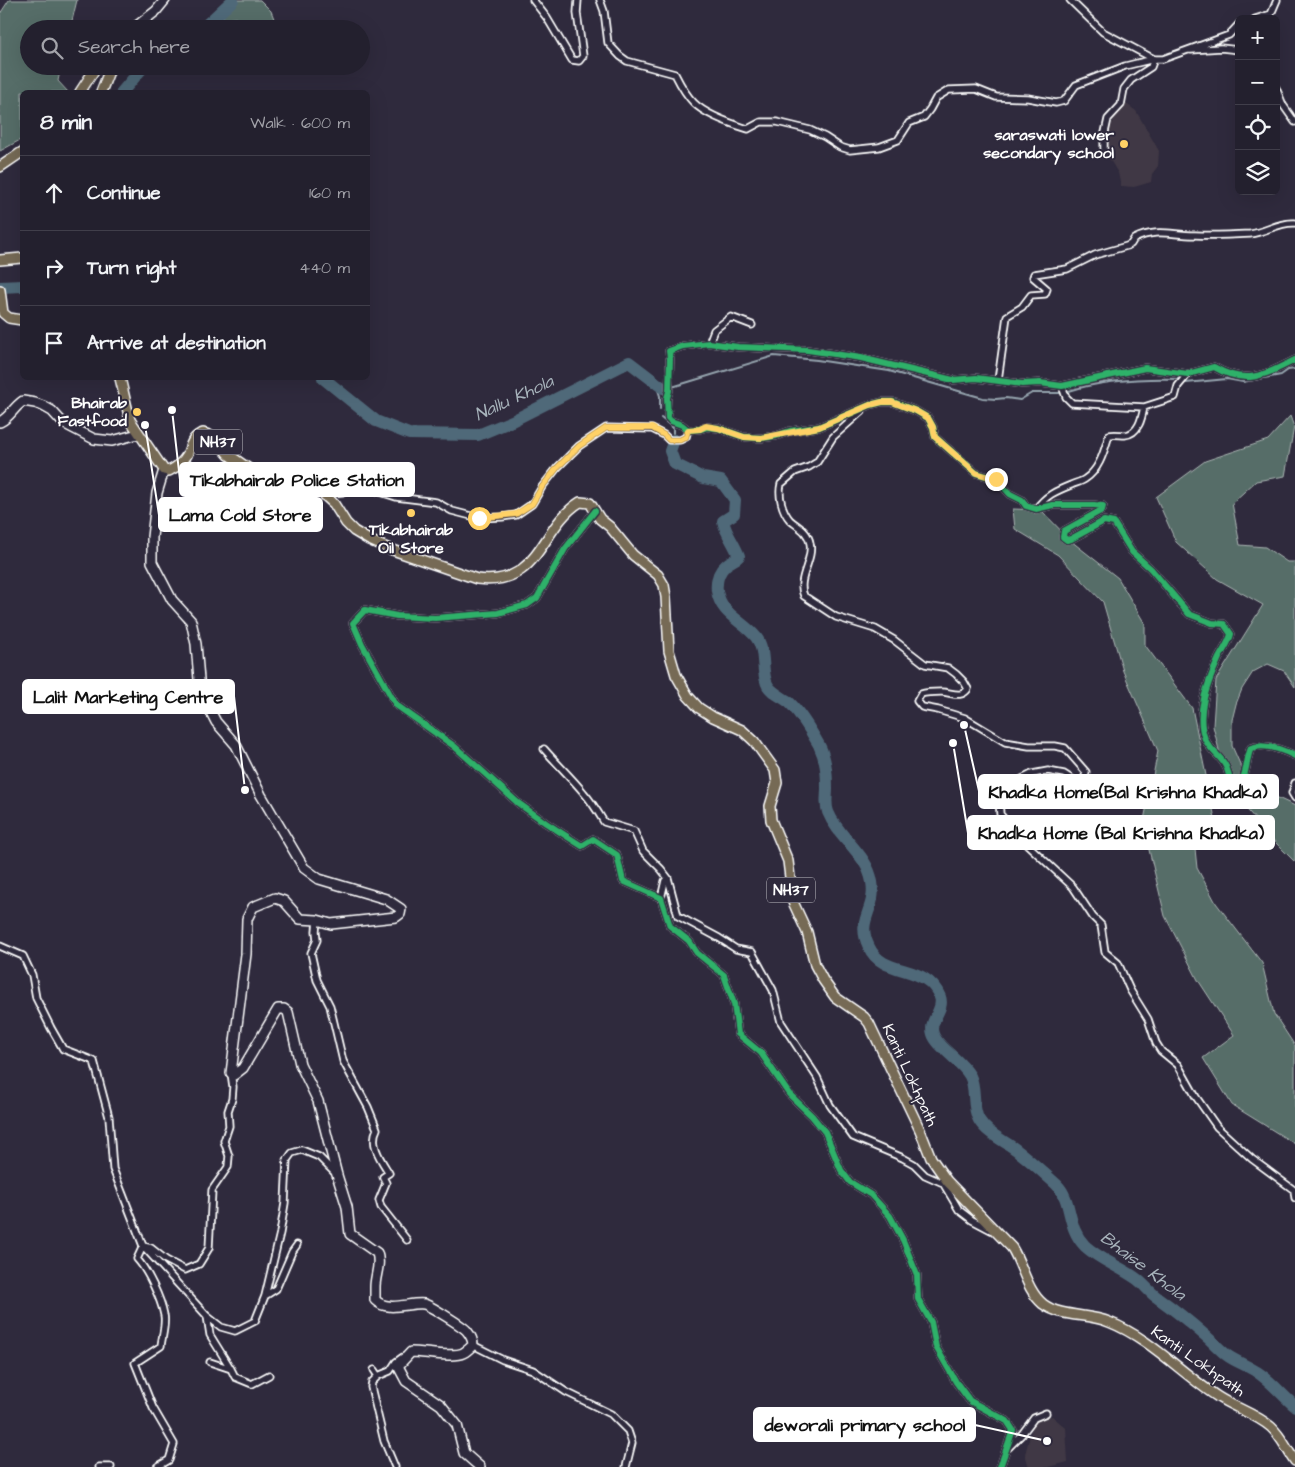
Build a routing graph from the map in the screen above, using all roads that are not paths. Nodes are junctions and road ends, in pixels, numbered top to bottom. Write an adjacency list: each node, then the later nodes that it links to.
1 (165, 0): 8 (street)
2 (533, 0): 3 (street)
3 (578, 0)
4 (600, 0): 12 (street)
5 (1070, 0): 12 (street)
6 (1277, 0): 7 (street)
7 (1268, 15)
8 (144, 20)
9 (1235, 28): 11 (street)
10 (1235, 50): 11 (street)
11 (1182, 51): 12 (street)
12 (1154, 59): 20 (street)
13 (91, 75): 15 (main road)
14 (108, 75): 16 (main road)
15 (81, 90)
16 (102, 90)
17 (1280, 96): 18 (street)
18 (1295, 122)
19 (20, 153): 21 (main road)
20 (1104, 154)
21 (0, 167)
22 (1295, 223): 32 (street)
23 (20, 258): 24 (main road)
24 (0, 260)
25 (0, 290): 26 (main road)
26 (20, 320)
27 (752, 325): 28 (street)
28 (709, 343): 32 (street); 37 (street)
29 (1295, 360): 30 (street)
30 (1188, 374): 33 (street); 35 (street)
31 (120, 380): 38 (main road)
32 (998, 380): 33 (street)
33 (1062, 386): 35 (street)
34 (870, 405): 37 (street); 41 (street); 53 (street)
35 (1144, 407): 41 (street)
36 (0, 422): 38 (street)
37 (688, 430): 40 (street)
38 (138, 434): 39 (main road)
39 (164, 470): 40 (main road, NH37); 49 (street)
40 (323, 494): 42 (main road, NH37)
41 (1036, 508): 44 (street)
42 (595, 510): 48 (street); 54 (main road, Kanti Lokhpath / NH37)
43 (544, 749): 47 (street)
44 (1295, 756)
45 (1295, 783): 46 (street)
46 (1295, 798)
47 (668, 878): 48 (street); 54 (street)
48 (661, 898): 68 (street)
49 (317, 920): 51 (street); 55 (street)
50 (0, 946): 57 (street)
51 (231, 1073): 52 (street); 57 (street)
52 (337, 1175): 58 (street); 60 (street)
53 (1295, 1198)
54 (997, 1233): 69 (main road, Kanti Lokhpath / NH37)
55 (407, 1240)
56 (297, 1245): 58 (street)
57 (143, 1246): 59 (street); 72 (street)
58 (265, 1296): 59 (street)
59 (207, 1316): 63 (street)
60 (473, 1345): 61 (street); 75 (street)
61 (411, 1352): 66 (street); 74 (street)
62 (210, 1362): 63 (street)
63 (231, 1370): 65 (street)
64 (374, 1370): 66 (street)
65 (269, 1376)
66 (378, 1376): 73 (street)
67 (1046, 1413): 68 (street)
68 (1004, 1452): 76 (street)
69 (1295, 1461)
70 (99, 1467): 71 (street)
71 (111, 1467)
72 (156, 1467)
73 (395, 1467)
74 (480, 1467)
75 (626, 1467)
76 (1000, 1467)

